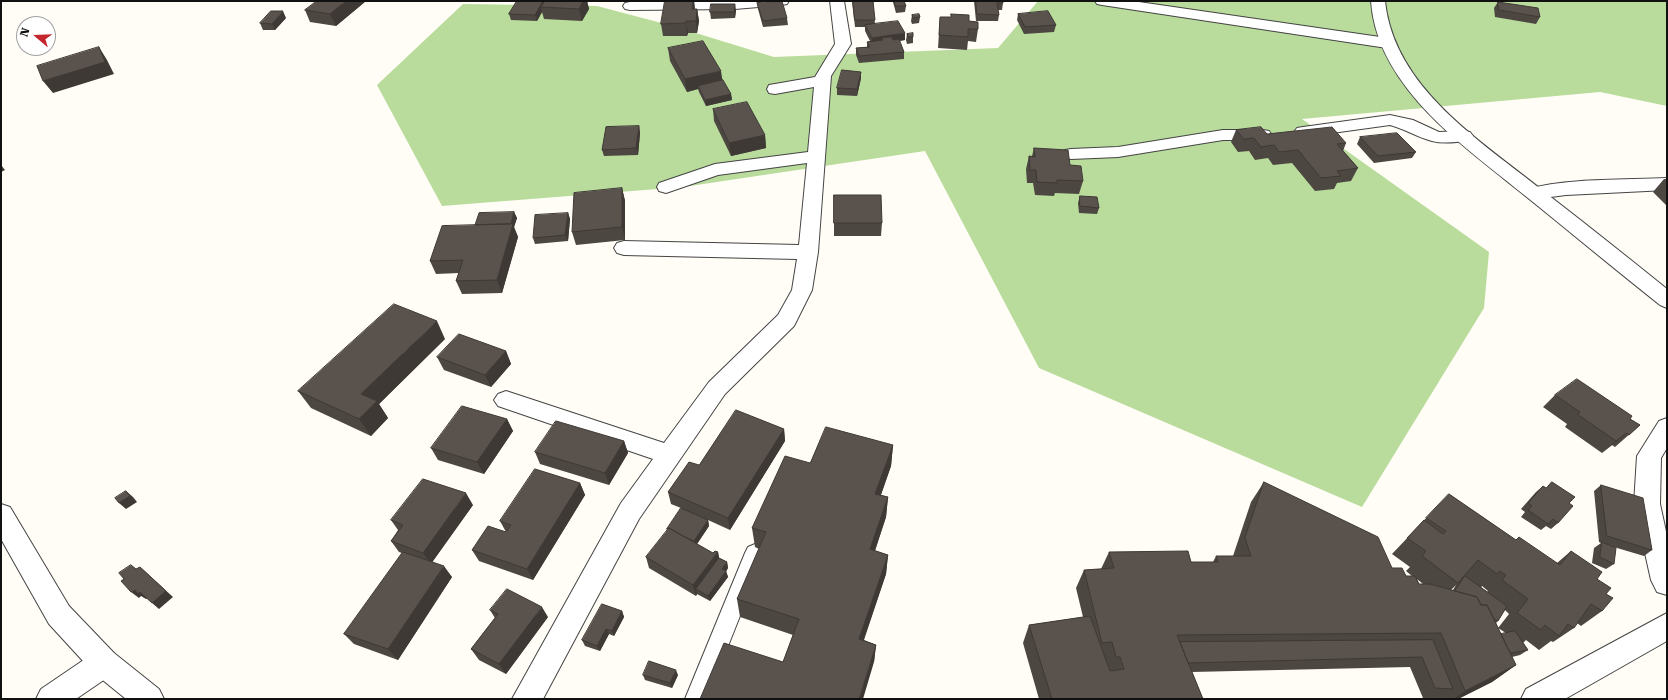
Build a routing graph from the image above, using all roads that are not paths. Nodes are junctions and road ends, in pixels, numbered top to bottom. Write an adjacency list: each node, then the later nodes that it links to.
1 (782, 1): 5 (street)
2 (837, 1): 7 (street)
3 (1102, 1): 6 (street)
4 (1378, 1): 6 (street)
5 (630, 6)
6 (1387, 43): 9 (street)
7 (823, 80): 8 (street); 11 (street)
8 (775, 90)
9 (1464, 136): 10 (street); 14 (street)
10 (1071, 154)
11 (817, 156): 13 (street); 16 (street)
12 (1667, 184): 14 (street)
13 (666, 187)
14 (1535, 193): 17 (street)
15 (624, 248): 16 (street)
16 (808, 252): 20 (street)
17 (1667, 300)
18 (506, 400): 20 (street)
19 (1667, 428): 23 (street)
20 (669, 455): 28 (street)
21 (1, 515): 25 (street)
22 (755, 553): 29 (lane)
23 (1667, 583)
24 (1667, 626): 30 (street)
25 (104, 663): 26 (street); 27 (street)
26 (51, 699)
27 (149, 699)
28 (527, 699)
29 (696, 699)
30 (1536, 699)

